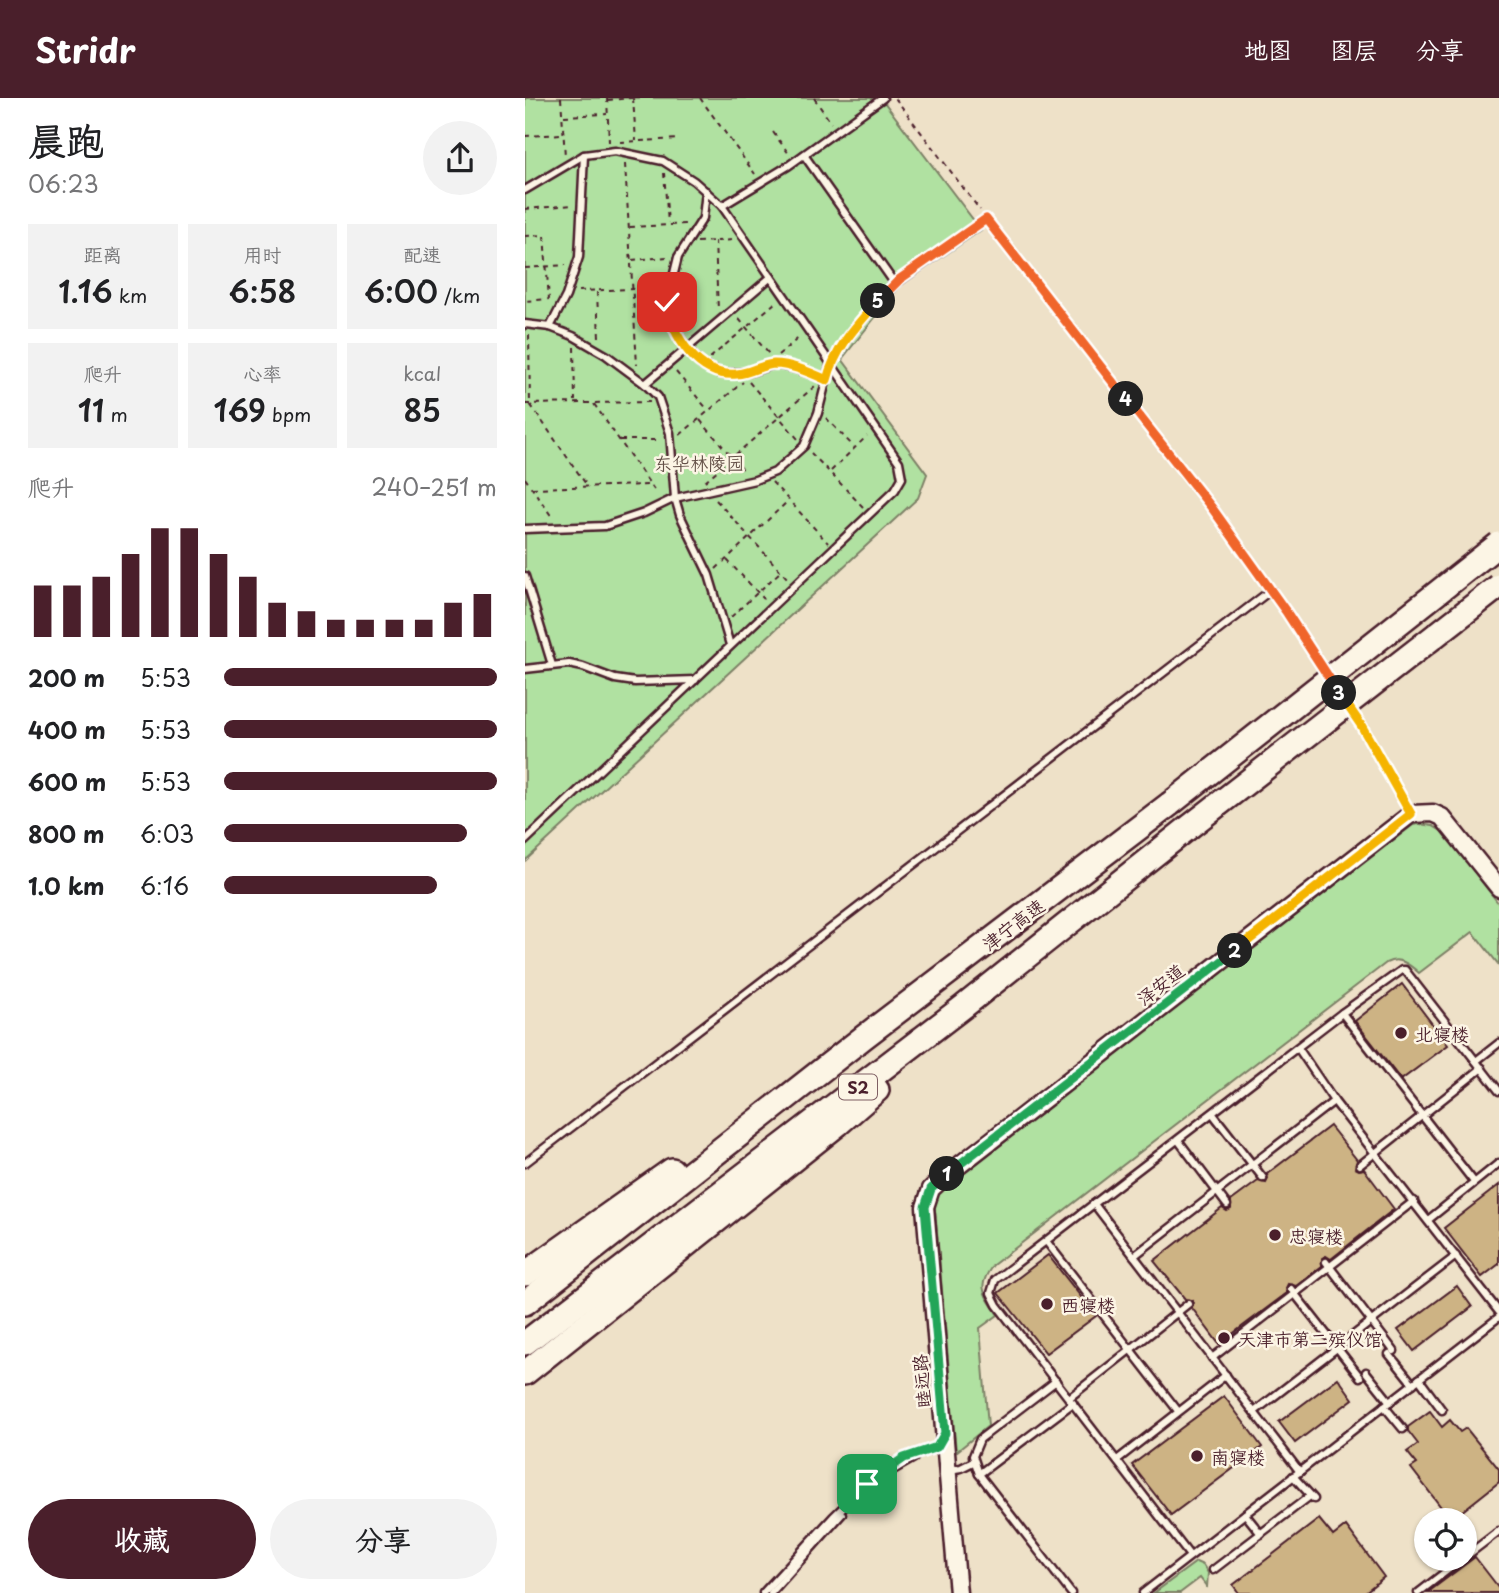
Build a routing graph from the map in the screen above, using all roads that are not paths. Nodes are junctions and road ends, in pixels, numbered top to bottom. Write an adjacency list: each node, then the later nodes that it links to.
1 (883, 98): 3 (lane)
2 (584, 155): 4 (lane); 5 (lane); 11 (lane)
3 (804, 155): 6 (lane); 9 (lane)
4 (525, 190)
5 (706, 191): 6 (lane); 12 (lane)
6 (722, 206): 8 (lane)
7 (986, 219): 9 (lane)
8 (771, 277): 12 (lane); 13 (lane)
9 (895, 284): 13 (lane)
10 (527, 324): 11 (lane)
11 (550, 327): 15 (lane)
12 (686, 348): 14 (lane); 15 (lane)
13 (831, 362): 14 (lane); 22 (lane)
14 (826, 382): 16 (lane)
15 (645, 384): 16 (lane)
16 (675, 498): 17 (lane); 22 (lane)
17 (525, 529)
18 (1499, 544): 30 (highway, 津宁高速 / S2, bridge)
19 (525, 576): 23 (lane)
20 (1499, 586): 28 (highway, 津宁高速 / S2, bridge)
21 (1271, 590): 43 (lane)
22 (730, 645): 25 (lane)
23 (552, 664): 24 (lane); 25 (lane)
24 (525, 669)
25 (695, 680): 26 (lane)
26 (525, 841)
27 (1499, 888): 53 (street, 泽安道)
28 (963, 1007): 67 (highway, 津宁高速 / S2); 71 (highway)
29 (1342, 1013): 32 (lane); 33 (lane); 40 (lane)
30 (864, 1037): 59 (highway); 61 (highway, 津宁高速 / S2)
31 (1499, 1043): 33 (lane)
32 (1298, 1048): 38 (lane); 39 (lane)
33 (1476, 1061): 34 (lane)
34 (1482, 1068): 36 (lane); 40 (lane)
35 (1499, 1073): 36 (lane)
36 (1490, 1080): 37 (lane)
37 (1499, 1091)
38 (1335, 1101): 42 (lane); 45 (lane)
39 (1213, 1114): 41 (lane); 45 (lane)
40 (1422, 1116): 42 (lane); 48 (lane)
41 (1178, 1140): 49 (lane); 51 (lane)
42 (1375, 1153): 46 (lane); 50 (lane)
43 (525, 1163)
44 (1499, 1163): 48 (lane)
45 (1252, 1164): 47 (lane); 49 (lane)
46 (1360, 1165)
47 (1263, 1178)
48 (1474, 1182): 54 (lane)
49 (1217, 1191): 52 (lane); 56 (lane)
50 (1414, 1201): 54 (lane); 58 (lane)
51 (1094, 1204): 55 (lane); 56 (lane)
52 (1227, 1205)
53 (925, 1207): 82 (street, 睦远路)
54 (1428, 1220): 57 (lane)
55 (1046, 1241): 69 (lane); 74 (lane)
56 (1134, 1256): 64 (lane)
57 (1456, 1256): 63 (lane); 66 (lane)
58 (1328, 1265): 60 (lane); 66 (lane)
59 (525, 1273)
60 (1293, 1291): 68 (lane); 70 (lane)
61 (525, 1303)
62 (1188, 1304): 64 (lane)
63 (1499, 1312)
64 (1177, 1313): 69 (lane); 70 (lane)
65 (1499, 1317): 73 (lane)
66 (1371, 1321): 68 (lane); 75 (lane)
67 (525, 1343)
68 (1338, 1347): 77 (lane); 80 (lane)
69 (1130, 1348): 76 (lane); 79 (lane)
70 (1212, 1358): 72 (lane)
71 (525, 1373)
72 (1226, 1375): 79 (lane); 80 (lane)
73 (1419, 1379): 75 (lane); 78 (lane)
74 (1056, 1381): 76 (lane); 84 (lane)
75 (1413, 1384): 77 (lane)
76 (1071, 1400): 83 (lane); 86 (lane)
77 (1387, 1404): 81 (lane); 87 (lane)
78 (1442, 1410)
79 (1178, 1411): 83 (lane)
80 (1254, 1412): 87 (lane)
81 (1403, 1429)
82 (945, 1433): 85 (street, 睦远路); 95 (lane)
83 (1117, 1460): 92 (lane)
84 (973, 1462): 85 (lane); 86 (lane)
85 (949, 1467): 96 (lane); 97 (street, 睦远路)
86 (979, 1474): 98 (lane)
87 (1296, 1474): 88 (lane); 90 (lane)
88 (1245, 1514): 90 (lane); 92 (lane)
89 (1499, 1531): 91 (lane)
90 (1261, 1535): 93 (lane)
91 (1477, 1548)
92 (1190, 1556): 99 (lane)
93 (1213, 1570)
94 (1446, 1571): 100 (lane)
95 (763, 1593)
96 (771, 1593)
97 (958, 1593)
98 (1071, 1593)
99 (1143, 1593)
100 (1418, 1593)

